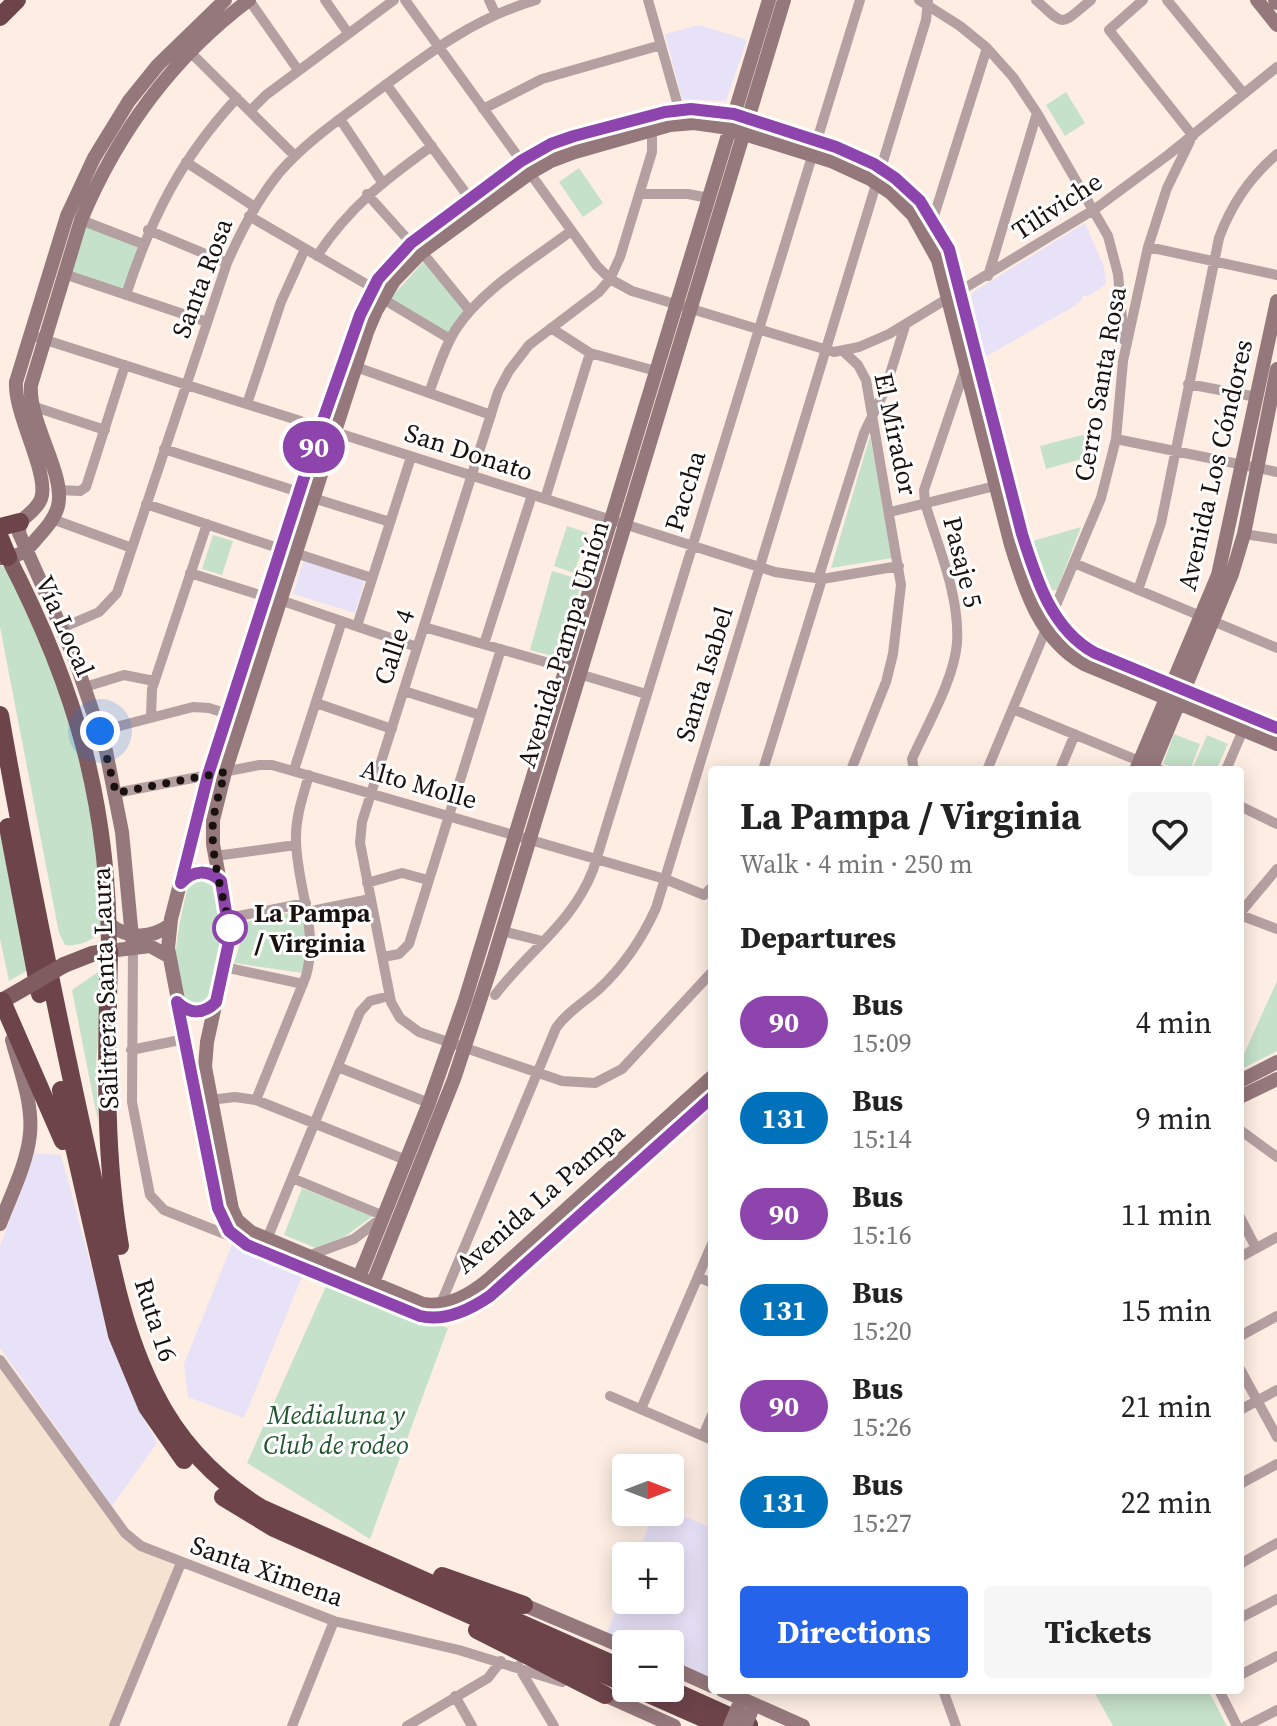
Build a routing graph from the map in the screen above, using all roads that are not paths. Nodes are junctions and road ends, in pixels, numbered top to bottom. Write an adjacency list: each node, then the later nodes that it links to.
1 (10, 0): 20 (highway)
2 (17, 0): 22 (highway)
3 (225, 0): 26 (street)
4 (249, 0): 26 (street); 30 (street)
5 (325, 0): 24 (street)
6 (394, 0): 24 (street)
7 (405, 0): 27 (street)
8 (489, 0): 21 (street)
9 (536, 0): 21 (street, Santa Rosa)
10 (648, 0): 25 (street)
11 (769, 0): 38 (street, Avenida Pampa Unión)
12 (784, 0): 38 (street, Avenida Pampa Unión)
13 (860, 0): 44 (street, Paccha)
14 (1036, 0): 15 (street)
15 (1091, 0)
16 (1143, 0): 42 (street)
17 (1167, 0): 32 (street)
18 (1257, 0): 23 (street)
19 (925, 2): 28 (street); 49 (street, Santa Isabel)
20 (0, 7)
21 (495, 13): 27 (street, Santa Rosa)
22 (0, 17)
23 (1277, 25)
24 (348, 33): 30 (street)
25 (661, 45): 34 (street); 35 (street)
26 (185, 46): 33 (street); 59 (street); 83 (street)
27 (438, 46): 31 (street, Santa Rosa); 34 (street)
28 (987, 48): 37 (street); 58 (street)
29 (1277, 67): 32 (street, Tiliviche)
30 (298, 70): 36 (street)
31 (386, 84): 39 (street, Santa Rosa); 43 (street)
32 (1244, 94): 42 (street, Tiliviche)
33 (237, 98): 36 (street); 47 (street)
34 (483, 109): 48 (street)
35 (679, 109): 38 (street); 48 (street)
36 (250, 111): 46 (street)
37 (1037, 113): 56 (street); 71 (street)
38 (741, 117): 41 (street, Avenida Pampa Unión); 44 (street)
39 (340, 119): 46 (street, Santa Rosa); 50 (street)
40 (652, 130): 41 (street); 48 (street); 53 (street)
41 (737, 132): 44 (street); 54 (street, Avenida Pampa Unión); 77 (street, Avenida Pampa Unión)
42 (1193, 136): 56 (street, Tiliviche); 63 (street, Cerro Santa Rosa)
43 (432, 146): 50 (street); 55 (street)
44 (815, 148): 49 (street); 51 (street); 82 (street, Paccha)
45 (1277, 154): 67 (street)
46 (295, 156): 57 (street, Santa Rosa)
47 (186, 162): 57 (street); 60 (street)
48 (525, 167): 55 (street); 61 (street); 64 (street)
49 (880, 168): 51 (street, Santa Isabel); 58 (street)
50 (382, 182): 52 (street)
51 (876, 183): 75 (street); 85 (street, Santa Isabel)
52 (367, 194): 64 (street); 66 (street)
53 (639, 194): 54 (street); 72 (street)
54 (709, 198): 77 (street, Avenida Pampa Unión)
55 (470, 199): 64 (street)
56 (1095, 209): 71 (street, Tiliviche); 88 (street)
57 (252, 212): 65 (street); 68 (street, Santa Rosa)
58 (933, 219): 75 (street)
59 (81, 220): 62 (street); 69 (street)
60 (148, 230): 62 (street); 68 (street)
61 (571, 231): 72 (street); 78 (street)
62 (143, 244): 74 (street)
63 (1148, 247): 67 (street); 88 (street, Cerro Santa Rosa)
64 (416, 248): 73 (street); 78 (street)
65 (305, 249): 66 (street); 98 (street)
66 (317, 256): 73 (street)
67 (1213, 261): 70 (street); 94 (street)
68 (227, 263): 79 (street, Santa Rosa)
69 (64, 274): 74 (street); 83 (street)
70 (1277, 275)
71 (988, 276): 75 (street, Tiliviche)
72 (610, 279): 77 (street, El Mirador); 81 (street, Calle 4)
73 (378, 293): 84 (street); 90 (street); 103 (street)
74 (126, 295): 79 (street)
75 (955, 296): 80 (street, Tiliviche); 91 (street); 141 (street)
76 (1277, 301): 97 (street, Avenida Los Cóndores)
77 (683, 307): 82 (street, El Mirador); 93 (street, Avenida Pampa Unión); 122 (street, Avenida Pampa Unión)
78 (470, 311): 84 (street)
79 (207, 322): 95 (street, Santa Rosa)
80 (905, 326): 86 (street, Tiliviche); 100 (street)
81 (551, 328): 87 (street); 101 (street, Calle 4)
82 (757, 329): 85 (street, El Mirador); 128 (street, Paccha)
83 (37, 337): 89 (street, San Donato); 99 (street); 120 (street)
84 (450, 339): 96 (street)
85 (825, 350): 86 (street, El Mirador); 135 (street, Santa Isabel)
86 (843, 351): 100 (street, El Mirador)
87 (590, 353): 93 (street); 115 (street)
88 (1123, 361): 104 (street, Cerro Santa Rosa)
89 (125, 365): 95 (street, San Donato); 102 (street)
90 (356, 367): 96 (street); 103 (street)
91 (966, 367): 111 (street); 116 (street, Pasaje 5)
92 (1277, 369): 97 (street, Avenida Los Cóndores)
93 (656, 371): 122 (street, Avenida Pampa Unión)
94 (1188, 384): 97 (street); 106 (street)
95 (185, 385): 98 (street, San Donato); 105 (street, Santa Rosa)
96 (429, 393): 101 (street)
97 (1268, 398): 108 (street, Avenida Los Cóndores)
98 (247, 404): 103 (street, San Donato)
99 (32, 406): 102 (street); 112 (street)
100 (873, 413): 118 (street, El Mirador); 138 (street)
101 (491, 415): 110 (street, Calle 4)
102 (105, 430): 112 (street)
103 (327, 430): 107 (street, San Donato); 113 (street)
104 (1116, 439): 106 (street); 133 (street, Cerro Santa Rosa)
105 (164, 449): 113 (street); 117 (street, Santa Rosa)
106 (1175, 451): 108 (street); 139 (street)
107 (411, 457): 110 (street, San Donato); 121 (street)
108 (1250, 466): 109 (street); 125 (street, Avenida Los Cóndores); 142 (street, Avenida Los Cóndores)
109 (1277, 472)
110 (472, 476): 114 (street, San Donato); 145 (street, Calle 4)
111 (995, 486): 116 (street); 147 (street)
112 (58, 490): 119 (street)
113 (306, 495): 121 (street); 131 (street)
114 (532, 495): 115 (street, San Donato); 148 (street)
115 (545, 499): 122 (street, San Donato)
116 (925, 503): 118 (street); 172 (street, Pasaje 5)
117 (146, 504): 123 (street); 129 (street, Santa Rosa)
118 (890, 512): 134 (street, El Mirador)
119 (52, 519): 129 (street); 130 (street)
120 (20, 522): 124 (highway); 130 (street, Salitrera Santa Laura)
121 (390, 522): 137 (street)
122 (618, 522): 128 (street, San Donato); 152 (street, Avenida Pampa Unión)
123 (207, 524): 131 (street); 136 (street)
124 (0, 527)
125 (1244, 534): 127 (street); 142 (street, Avenida Los Cóndores)
126 (0, 538): 132 (highway)
127 (1277, 539)
128 (691, 546): 135 (street, San Donato); 157 (street, Paccha)
129 (132, 548): 146 (street, Santa Rosa)
130 (27, 550): 132 (street); 146 (street, Salitrera Santa Laura)
131 (288, 551): 137 (street); 140 (street)
132 (4, 557): 204 (main road, Vía Local)
133 (1074, 563): 139 (street); 141 (street, Cerro Santa Rosa)
134 (899, 566): 138 (street, San Donato); 171 (street, El Mirador)
135 (759, 568): 138 (street, San Donato); 193 (street, Santa Isabel)
136 (190, 573): 140 (street); 153 (street)
137 (372, 578): 144 (street)
138 (820, 579): 170 (street)
139 (1138, 590): 142 (street)
140 (273, 599): 143 (street); 160 (street); 179 (street)
141 (1053, 611): 147 (street, Cerro Santa Rosa); 156 (street)
142 (1208, 620): 150 (street); 156 (street, Avenida Los Cóndores)
143 (342, 621): 144 (street); 158 (street)
144 (357, 626): 149 (street)
145 (424, 627): 148 (street); 149 (street, Calle 4)
146 (62, 628): 154 (street, Salitrera Santa Laura)
147 (1046, 630): 156 (street); 159 (street, Cerro Santa Rosa)
148 (484, 644): 151 (street)
149 (417, 647): 155 (street, Calle 4)
150 (1277, 648)
151 (501, 649): 152 (street); 162 (street)
152 (572, 671): 157 (street); 188 (street, Avenida Pampa Unión)
153 (154, 681): 154 (street); 163 (street)
154 (85, 687): 167 (street, Salitrera Santa Laura)
155 (404, 691): 162 (street); 165 (street, Calle 4)
156 (1176, 693): 164 (street); 166 (street); 176 (street, Avenida Los Cóndores)
157 (646, 694): 191 (street, Paccha)
158 (316, 703): 165 (street); 178 (street)
159 (1013, 709): 168 (street); 173 (street, Cerro Santa Rosa)
160 (228, 714): 163 (street); 180 (street)
161 (0, 715): 260 (highway, Ruta 16)
162 (480, 715): 186 (street)
163 (151, 717): 167 (street)
164 (1277, 728)
165 (392, 729): 184 (street, Calle 4)
166 (1243, 730): 169 (street); 177 (street)
167 (100, 731): 183 (street, Salitrera Santa Laura)
168 (1075, 734): 174 (street); 175 (street)
169 (1277, 744)
170 (764, 766)
171 (853, 766)
172 (913, 766)
173 (989, 766)
174 (1062, 766)
175 (1146, 766)
176 (1148, 766)
177 (1228, 766)
178 (294, 770): 179 (street, Alto Molle); 181 (street, Alto Molle)
179 (225, 772): 180 (street, Alto Molle); 190 (street)
180 (208, 775): 183 (street, Alto Molle); 196 (street)
181 (309, 775): 184 (street, Alto Molle); 189 (street)
182 (0, 786): 243 (highway, Ruta 16)
183 (116, 793): 209 (street, Salitrera Santa Laura)
184 (371, 793): 186 (street, Alto Molle); 197 (street, Calle 4)
185 (1244, 808): 187 (street)
186 (449, 816): 188 (street, Alto Molle); 194 (street)
187 (1277, 824)
188 (522, 837): 191 (street, Alto Molle); 207 (street, Avenida Pampa Unión); 222 (street, Avenida Pampa Unión)
189 (296, 845): 190 (street); 200 (street)
190 (215, 856): 195 (street)
191 (596, 859): 193 (street, Alto Molle); 208 (street, Paccha)
192 (1277, 869): 201 (street)
193 (665, 879): 198 (street, Alto Molle); 226 (street, Santa Isabel)
194 (428, 880): 197 (street); 212 (street)
195 (221, 881): 196 (street); 203 (street)
196 (181, 883): 205 (street)
197 (367, 883): 199 (street, Calle 4)
198 (708, 891)
199 (370, 899): 200 (street); 212 (street, Calle 4)
200 (307, 908): 203 (street); 215 (street)
201 (1244, 909)
202 (1244, 916): 206 (street)
203 (228, 918): 213 (street)
204 (109, 924): 209 (street); 210 (main road, Vía Local)
205 (170, 925): 209 (street); 211 (street)
206 (1277, 929)
207 (502, 931): 208 (street); 222 (street, Avenida Pampa Unión)
208 (542, 941): 216 (street, Paccha)
209 (133, 942): 210 (street); 211 (street); 223 (street, Salitrera Santa Laura)
210 (109, 951): 218 (main road, bridge); 260 (highway)
211 (168, 956): 219 (street)
212 (383, 957): 217 (street, Calle 4)
213 (224, 967): 215 (street); 220 (street)
214 (708, 976): 226 (street)
215 (303, 984): 232 (street)
216 (495, 995)
217 (389, 996): 222 (street, Calle 4); 225 (street)
218 (1, 997): 241 (street); 243 (highway)
219 (177, 1002): 220 (street); 221 (street)
220 (216, 1002): 231 (street)
221 (185, 1039): 223 (street); 245 (street)
222 (458, 1045): 226 (street); 234 (street, Avenida Pampa Unión); 253 (street, Avenida Pampa Unión)
223 (131, 1050): 245 (street, Salitrera Santa Laura)
224 (1277, 1062): 227 (street)
225 (338, 1067): 234 (street); 235 (street)
226 (536, 1072): 254 (street, Santa Isabel)
227 (1244, 1079)
228 (1277, 1079): 230 (street)
229 (708, 1081): 254 (street, Avenida La Pampa)
230 (1244, 1095)
231 (210, 1100): 232 (street); 246 (street)
232 (256, 1100): 235 (street)
233 (708, 1101): 254 (street, Avenida La Pampa)
234 (429, 1103): 238 (street, Avenida Pampa Unión)
235 (314, 1124): 238 (street); 239 (street)
236 (1244, 1132): 237 (street)
237 (1277, 1157)
238 (406, 1160): 240 (street, Avenida Pampa Unión)
239 (292, 1178): 240 (street); 246 (street)
240 (384, 1216): 250 (street); 253 (street, Avenida Pampa Unión)
241 (0, 1224)
242 (1244, 1225): 247 (street)
243 (91, 1227): 269 (highway, Ruta 16)
244 (1277, 1237): 247 (street)
245 (238, 1240): 246 (street)
246 (264, 1245): 250 (street); 253 (street)
247 (1256, 1248): 249 (street)
248 (708, 1253): 251 (street)
249 (1244, 1255)
250 (308, 1256): 253 (street)
251 (698, 1277): 252 (street); 264 (street)
252 (708, 1281)
253 (364, 1286): 254 (street)
254 (438, 1311)
255 (1277, 1316): 256 (street)
256 (1244, 1334)
257 (0, 1360): 273 (street, Santa Ximena)
258 (1244, 1376): 262 (street)
259 (1277, 1390): 262 (street)
260 (154, 1392): 271 (highway, Ruta 16)
261 (610, 1396): 264 (street)
262 (1257, 1400): 263 (street); 265 (street)
263 (1244, 1408)
264 (641, 1409): 266 (street)
265 (1277, 1437)
266 (708, 1438)
267 (1277, 1464): 268 (street)
268 (1244, 1482)
269 (289, 1535): 285 (highway, Ruta 16); 291 (highway)
270 (1277, 1543): 272 (street)
271 (359, 1550): 275 (highway); 281 (highway, Ruta 16)
272 (1244, 1562)
273 (181, 1563): 277 (street, Santa Ximena); 297 (street)
274 (1277, 1599): 276 (street)
275 (524, 1605): 278 (street)
276 (1244, 1616)
277 (334, 1621): 280 (street, Santa Ximena); 298 (street)
278 (612, 1642)
279 (1277, 1656): 284 (street)
280 (501, 1661): 282 (street, Santa Ximena); 292 (street)
281 (612, 1664)
282 (518, 1666): 291 (street, Santa Ximena); 301 (street)
283 (684, 1673): 286 (street)
284 (1244, 1673)
285 (612, 1678)
286 (708, 1684)
287 (684, 1692): 294 (highway)
288 (728, 1694): 294 (street)
289 (944, 1694): 305 (street)
290 (1221, 1694): 306 (street)
291 (605, 1695): 296 (street)
292 (455, 1696): 299 (street); 300 (street)
293 (667, 1702): 302 (highway)
294 (748, 1707): 303 (street, bridge); 304 (street)
295 (1277, 1710): 307 (street)
296 (661, 1724)
297 (114, 1726)
298 (292, 1726)
299 (407, 1726)
300 (472, 1726)
301 (554, 1726)
302 (721, 1726)
303 (730, 1726)
304 (803, 1726)
305 (956, 1726)
306 (1237, 1726)
307 (1246, 1726)

